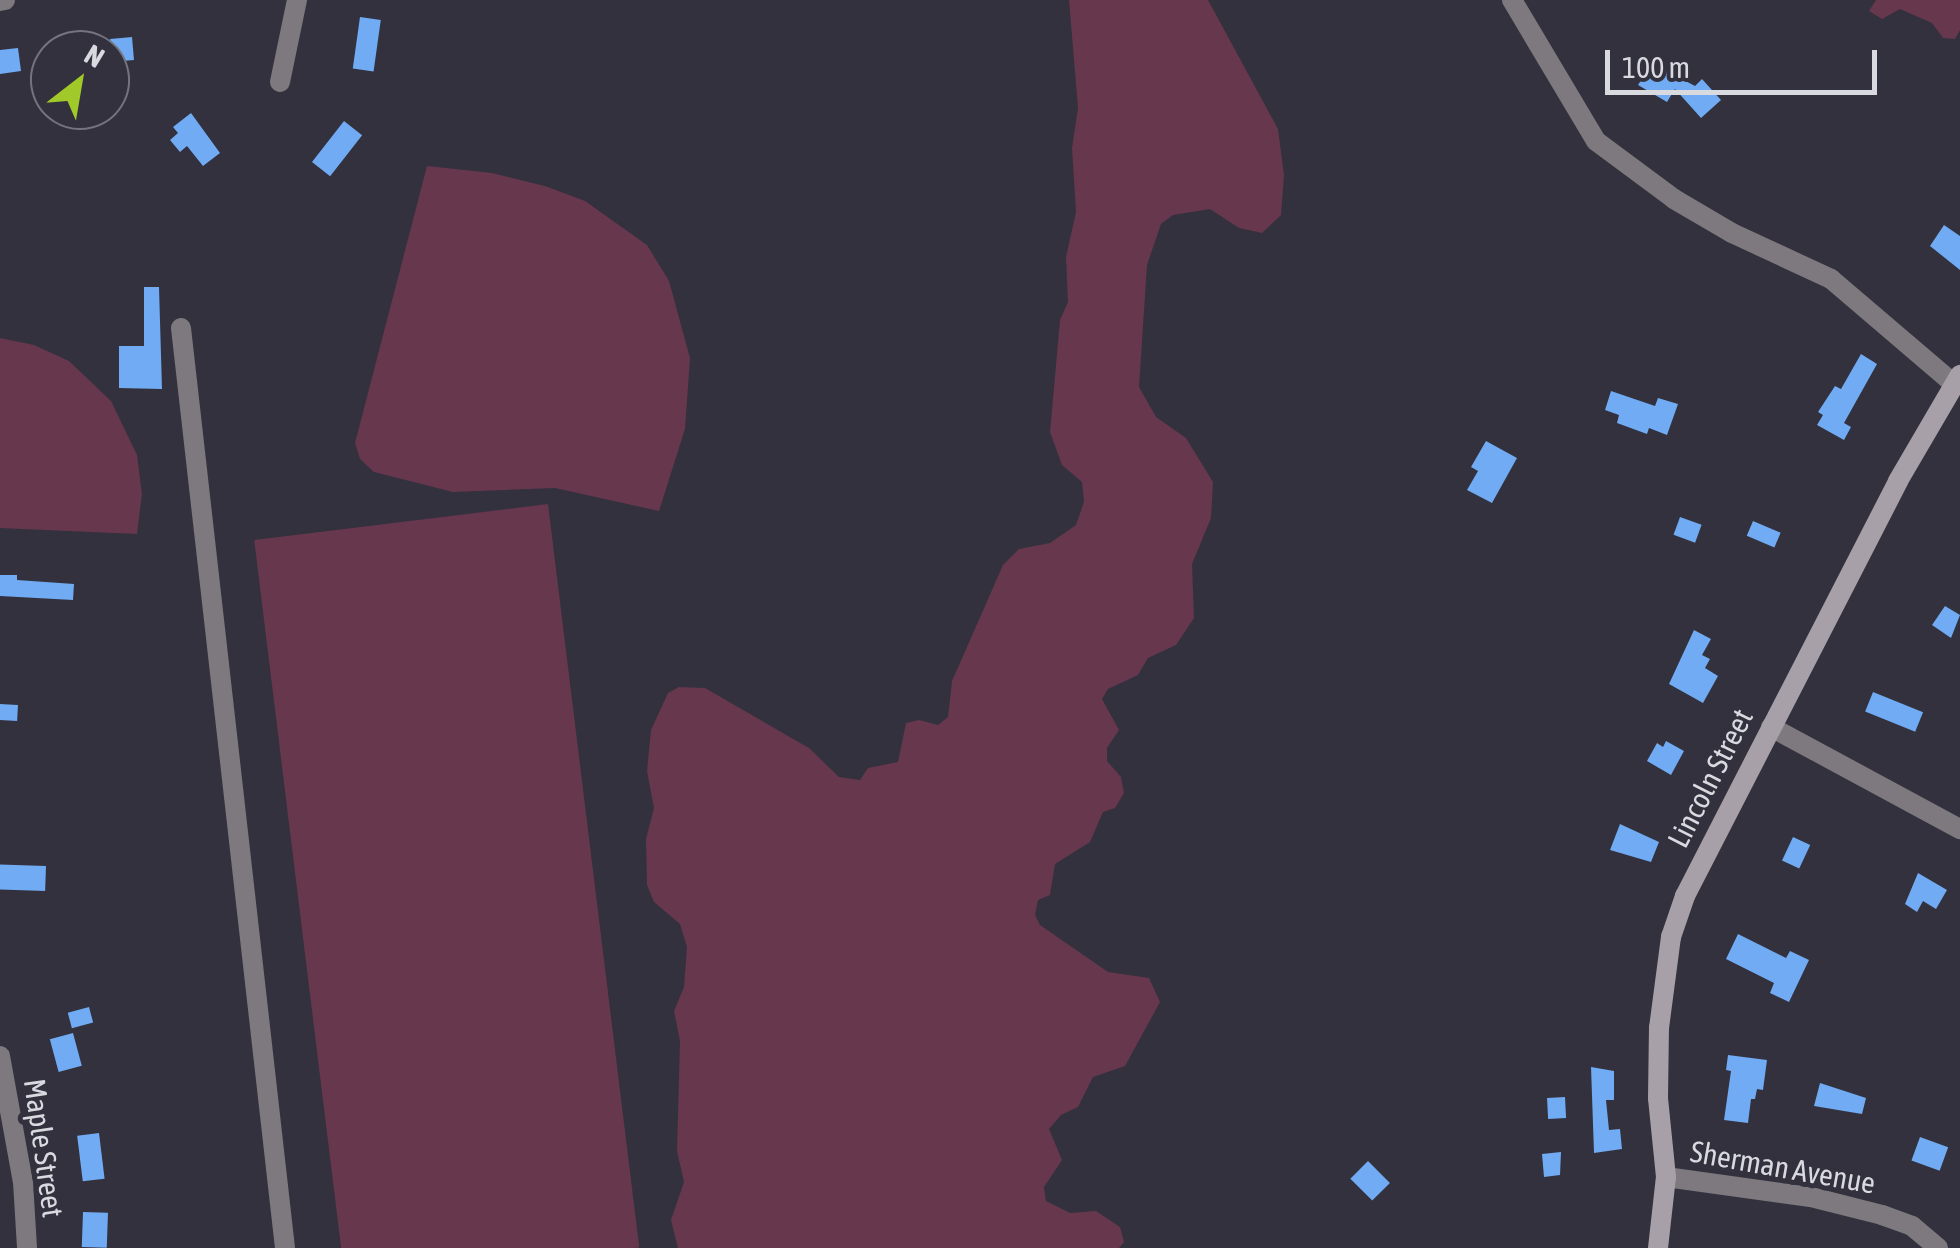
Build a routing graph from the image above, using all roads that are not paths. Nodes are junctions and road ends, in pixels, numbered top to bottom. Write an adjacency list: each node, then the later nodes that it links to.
1 (297, 0): 3 (street)
2 (1512, 0): 5 (street)
3 (280, 82)
4 (182, 328): 11 (street)
5 (1957, 380): 6 (main road, Lincoln Street)
6 (1771, 727): 7 (street); 9 (main road, Lincoln Street)
7 (1960, 829)
8 (0, 1056): 10 (street, Maple Street)
9 (1666, 1177): 12 (main road, Lincoln Street); 13 (street, Sherman Avenue)
10 (27, 1248)
11 (285, 1248)
12 (1658, 1248)
13 (1938, 1248)

